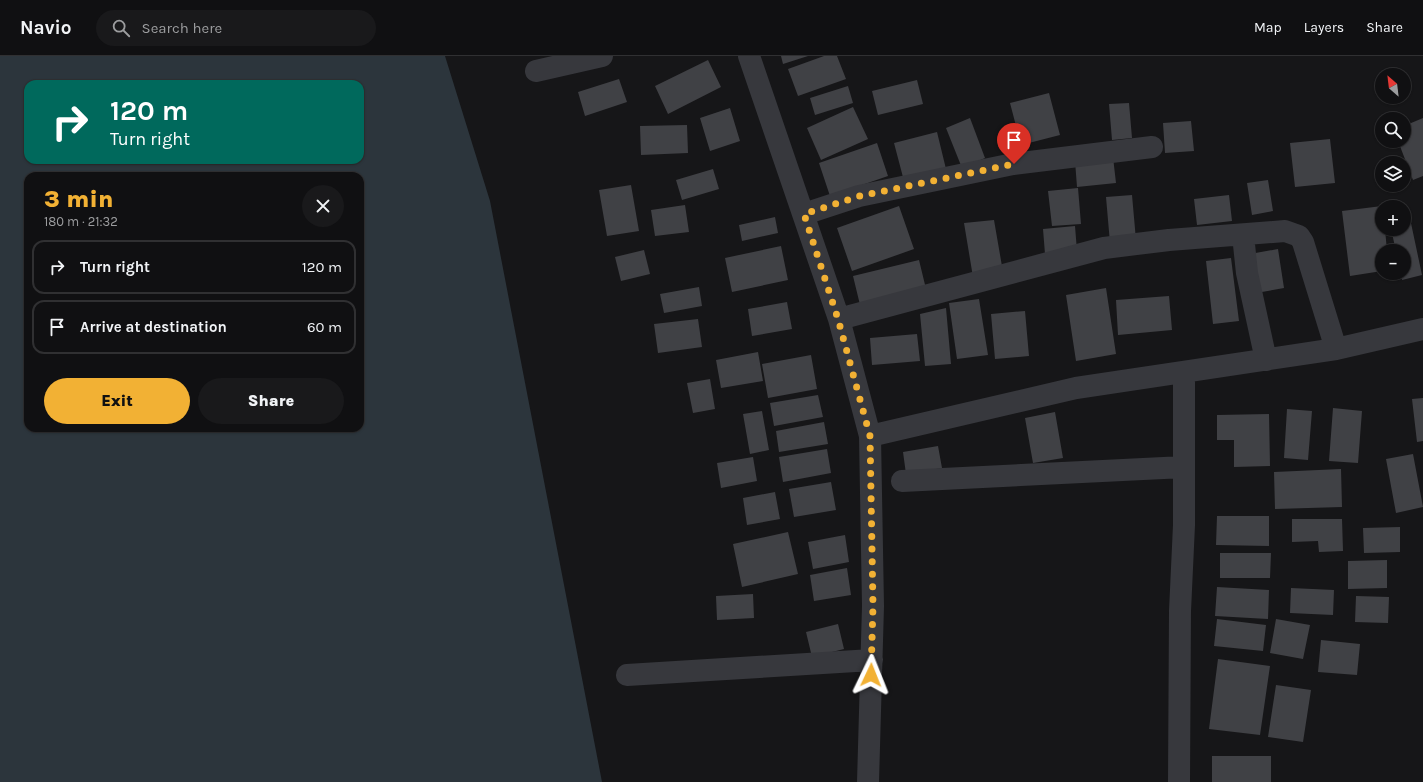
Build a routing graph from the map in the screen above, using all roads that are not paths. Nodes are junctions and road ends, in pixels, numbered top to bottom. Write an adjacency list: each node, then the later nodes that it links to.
1 (602, 56): 3 (street)
2 (749, 56): 5 (street)
3 (536, 71)
4 (1152, 147): 5 (street)
5 (804, 214): 7 (street)
6 (1243, 235): 7 (street); 9 (street); 10 (street)
7 (838, 319): 12 (street)
8 (1423, 329): 9 (street)
9 (1336, 349): 10 (street)
10 (1266, 360): 11 (street)
11 (1184, 373): 12 (street); 13 (street)
12 (870, 436): 15 (street)
13 (1184, 468): 14 (street); 18 (street)
14 (902, 481)
15 (872, 660): 16 (street); 17 (street)
16 (627, 675)
17 (868, 782)
18 (1179, 782)

